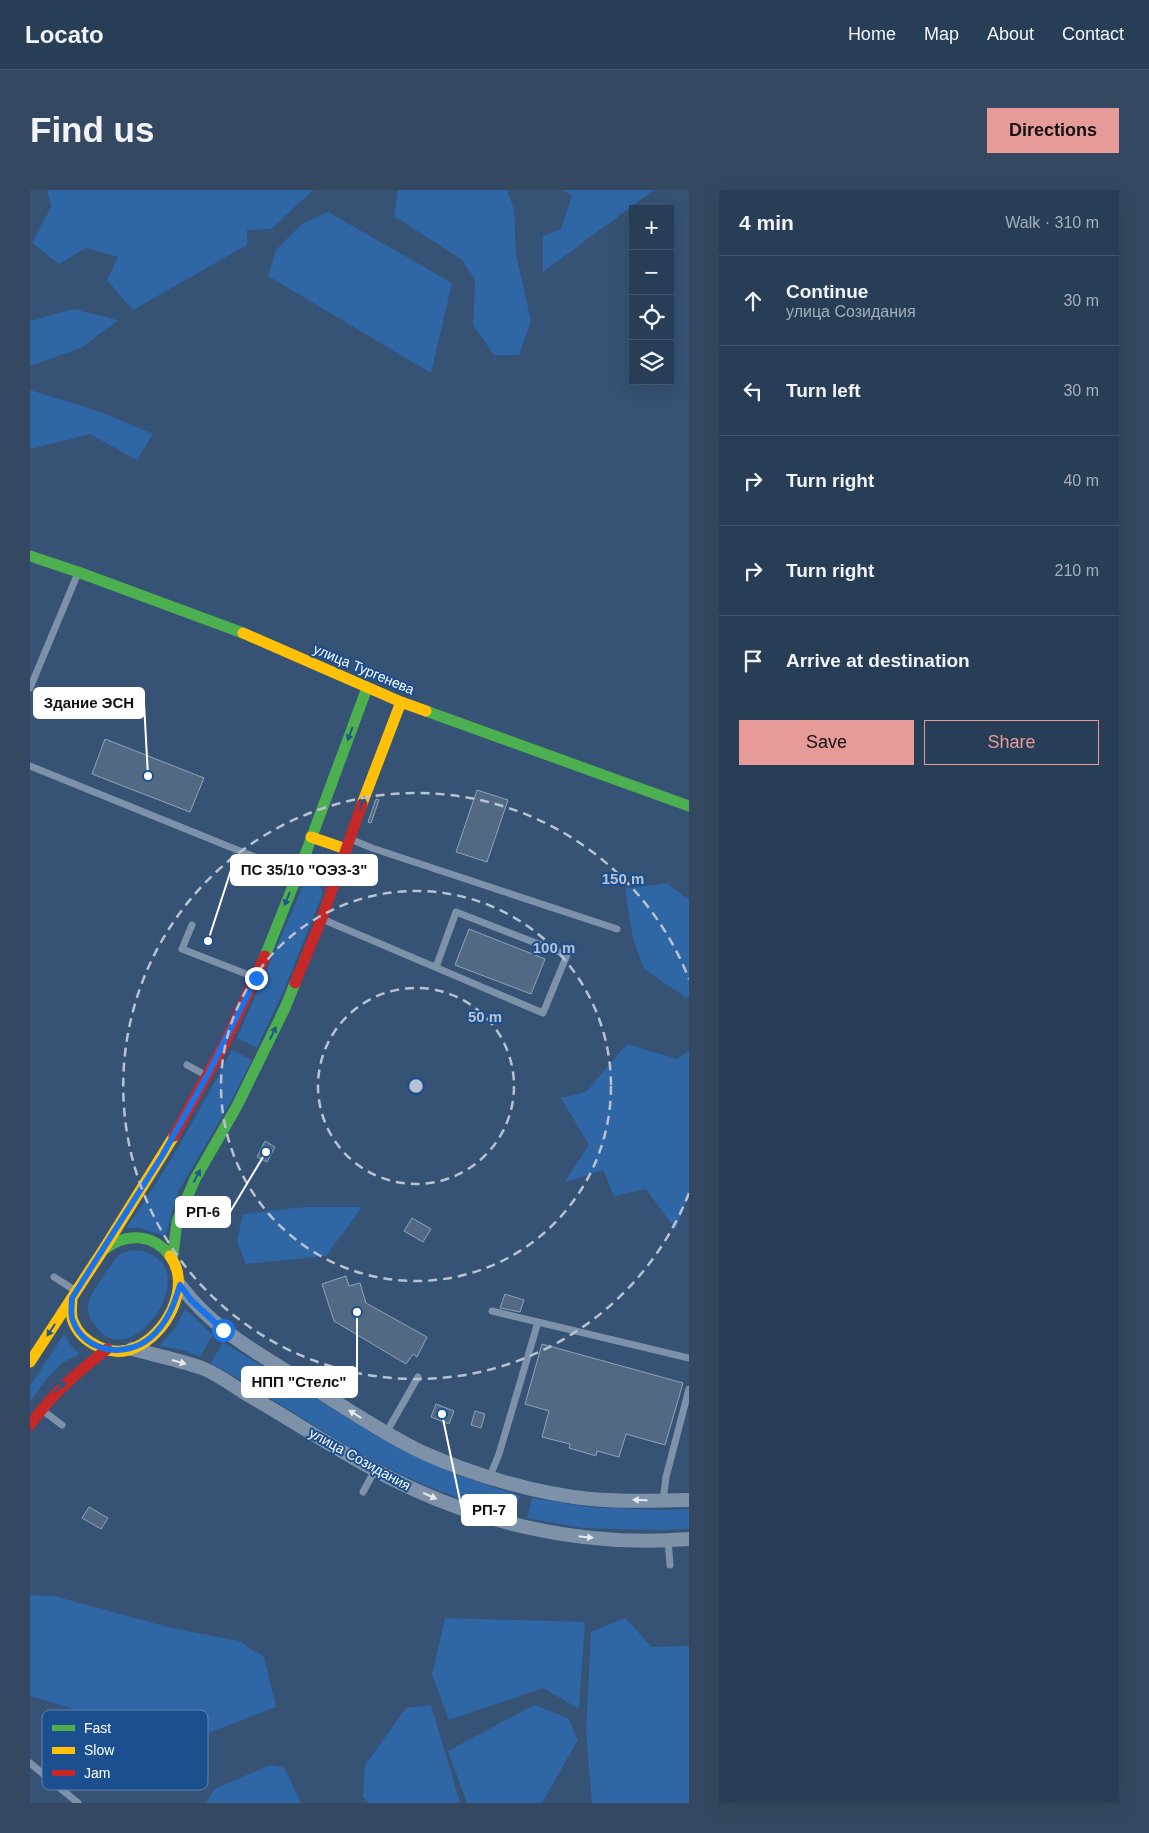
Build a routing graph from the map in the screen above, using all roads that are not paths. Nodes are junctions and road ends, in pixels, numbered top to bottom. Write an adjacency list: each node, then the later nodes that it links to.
1 (30, 556): 2 (street, улица Тургенева)
2 (78, 572): 3 (lane); 4 (street, улица Тургенева)
3 (30, 688)
4 (367, 688): 5 (street, улица Тургенева); 8 (street, one-way to 8)
5 (401, 702): 7 (street, улица Тургенева); 9 (street, one-way to 5)
6 (30, 766): 10 (lane)
7 (689, 806)
8 (311, 837): 9 (street); 10 (street)
9 (348, 844): 11 (street); 13 (lane)
10 (297, 874): 15 (street, one-way to 15)
11 (322, 918): 14 (lane); 19 (street, one-way to 11)
12 (192, 925): 15 (lane)
13 (617, 930)
14 (436, 967): 14 (lane)
15 (256, 978): 17 (street)
16 (187, 1065): 17 (lane)
17 (207, 1076): 18 (street)
18 (100, 1253): 19 (street); 22 (street)
19 (172, 1256): 21 (street)
20 (54, 1277): 22 (lane)
21 (180, 1285): 25 (street); 34 (street, one-way to 21)
22 (74, 1295): 26 (street); 28 (street, one-way to 28)
23 (492, 1311): 24 (lane)
24 (538, 1322): 27 (lane); 36 (lane)
25 (132, 1349): 26 (street); 35 (street, улица Созидания, one-way to 35)
26 (107, 1350): 31 (street, one-way to 26)
27 (689, 1358)
28 (30, 1362)
29 (418, 1377): 34 (lane)
30 (689, 1389): 39 (lane)
31 (41, 1409): 32 (street); 33 (lane)
32 (30, 1425)
33 (62, 1425)
34 (386, 1433): 36 (street)
35 (375, 1470): 37 (lane); 41 (street, улица Созидания, one-way to 41)
36 (490, 1476): 39 (street, one-way to 36)
37 (363, 1492)
38 (689, 1500): 39 (street)
39 (663, 1501)
40 (689, 1538): 41 (street, улица Созидания)
41 (668, 1540): 42 (lane)
42 (670, 1565)
43 (30, 1764): 44 (lane)
44 (42, 1774)
45 (62, 1790): 46 (lane)
46 (78, 1803)

